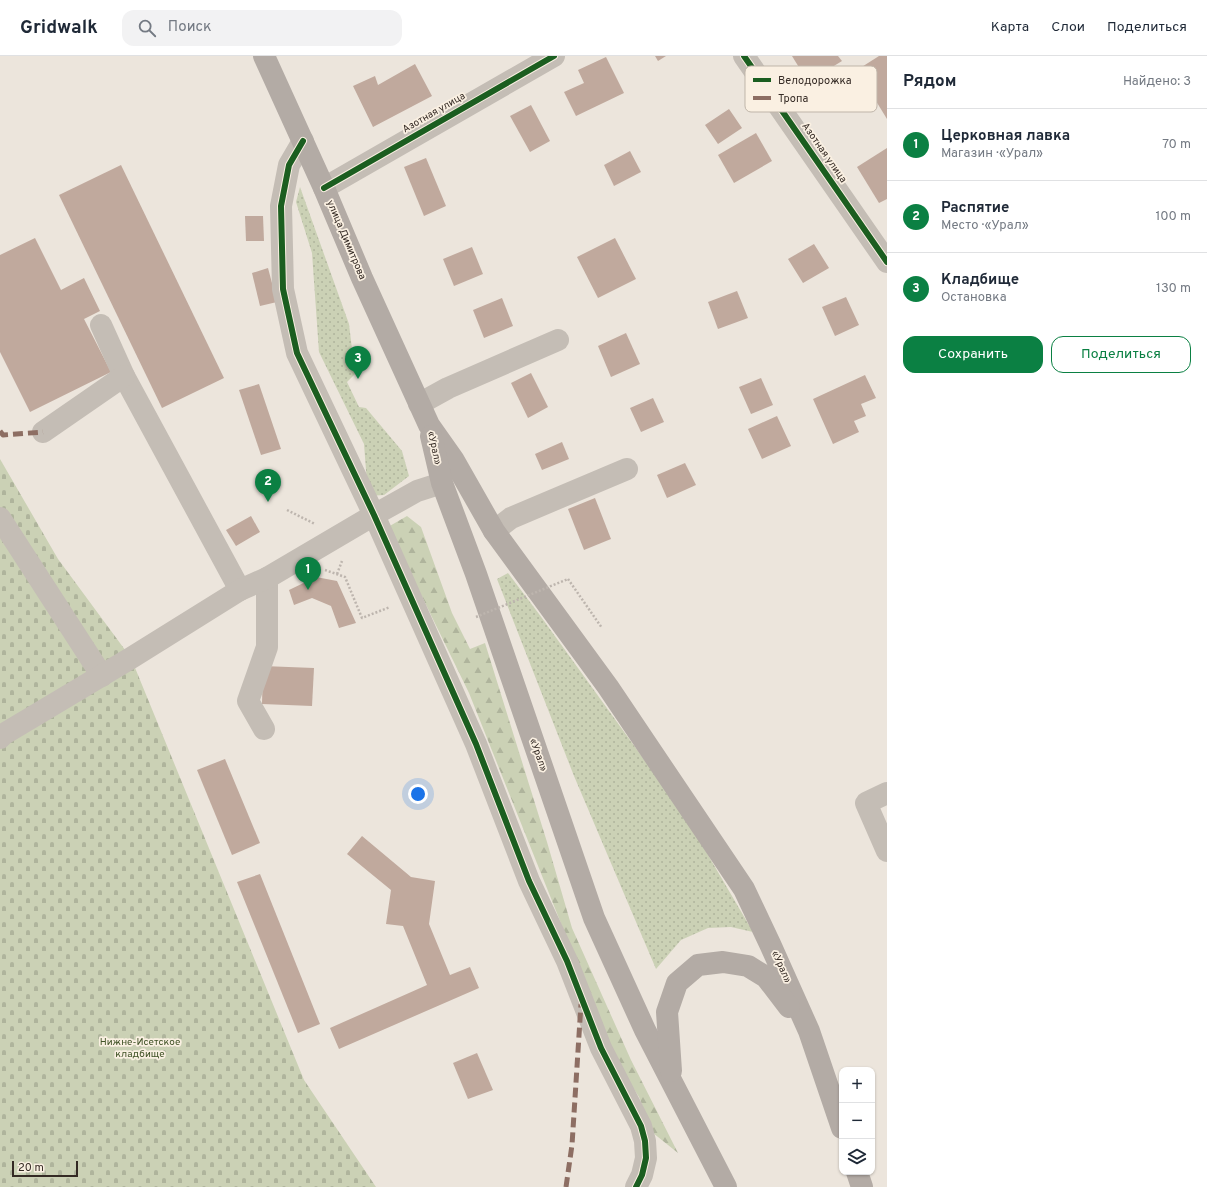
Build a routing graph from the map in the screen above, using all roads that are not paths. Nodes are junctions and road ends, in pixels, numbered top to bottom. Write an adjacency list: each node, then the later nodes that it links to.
1 (264, 56): 6 (main road, улица Димитрова)
2 (554, 56): 7 (street, Азотная улица)
3 (744, 56): 4 (street, Азотная улица)
4 (751, 66)
5 (783, 112): 8 (street, Азотная улица)
6 (303, 141): 7 (main road, улица Димитрова); 17 (street)
7 (324, 188): 12 (main road, улица Димитрова)
8 (887, 262)
9 (101, 324): 11 (street)
10 (558, 340): 12 (street)
11 (124, 376): 14 (street); 21 (street)
12 (419, 404): 13 (main road, улица Димитрова)
13 (429, 425): 16 (main road, «Урал»); 19 (main road, «Урал»)
14 (43, 432)
15 (627, 469): 19 (street)
16 (442, 483): 17 (street); 28 (main road, «Урал»)
17 (374, 515): 20 (street); 31 (street)
18 (0, 518): 22 (street)
19 (494, 531): 27 (main road, «Урал»)
20 (267, 578): 21 (street); 23 (street)
21 (240, 590): 22 (street)
22 (102, 676): 24 (street)
23 (264, 729)
24 (0, 738)
25 (887, 793): 26 (street)
26 (887, 851)
27 (809, 1031): 28 (main road); 29 (main road, «Урал»)
28 (671, 1080): 32 (main road, «Урал»)
29 (839, 1119)
30 (858, 1175): 33 (main road)
31 (640, 1183)
32 (726, 1187)
33 (862, 1187)

